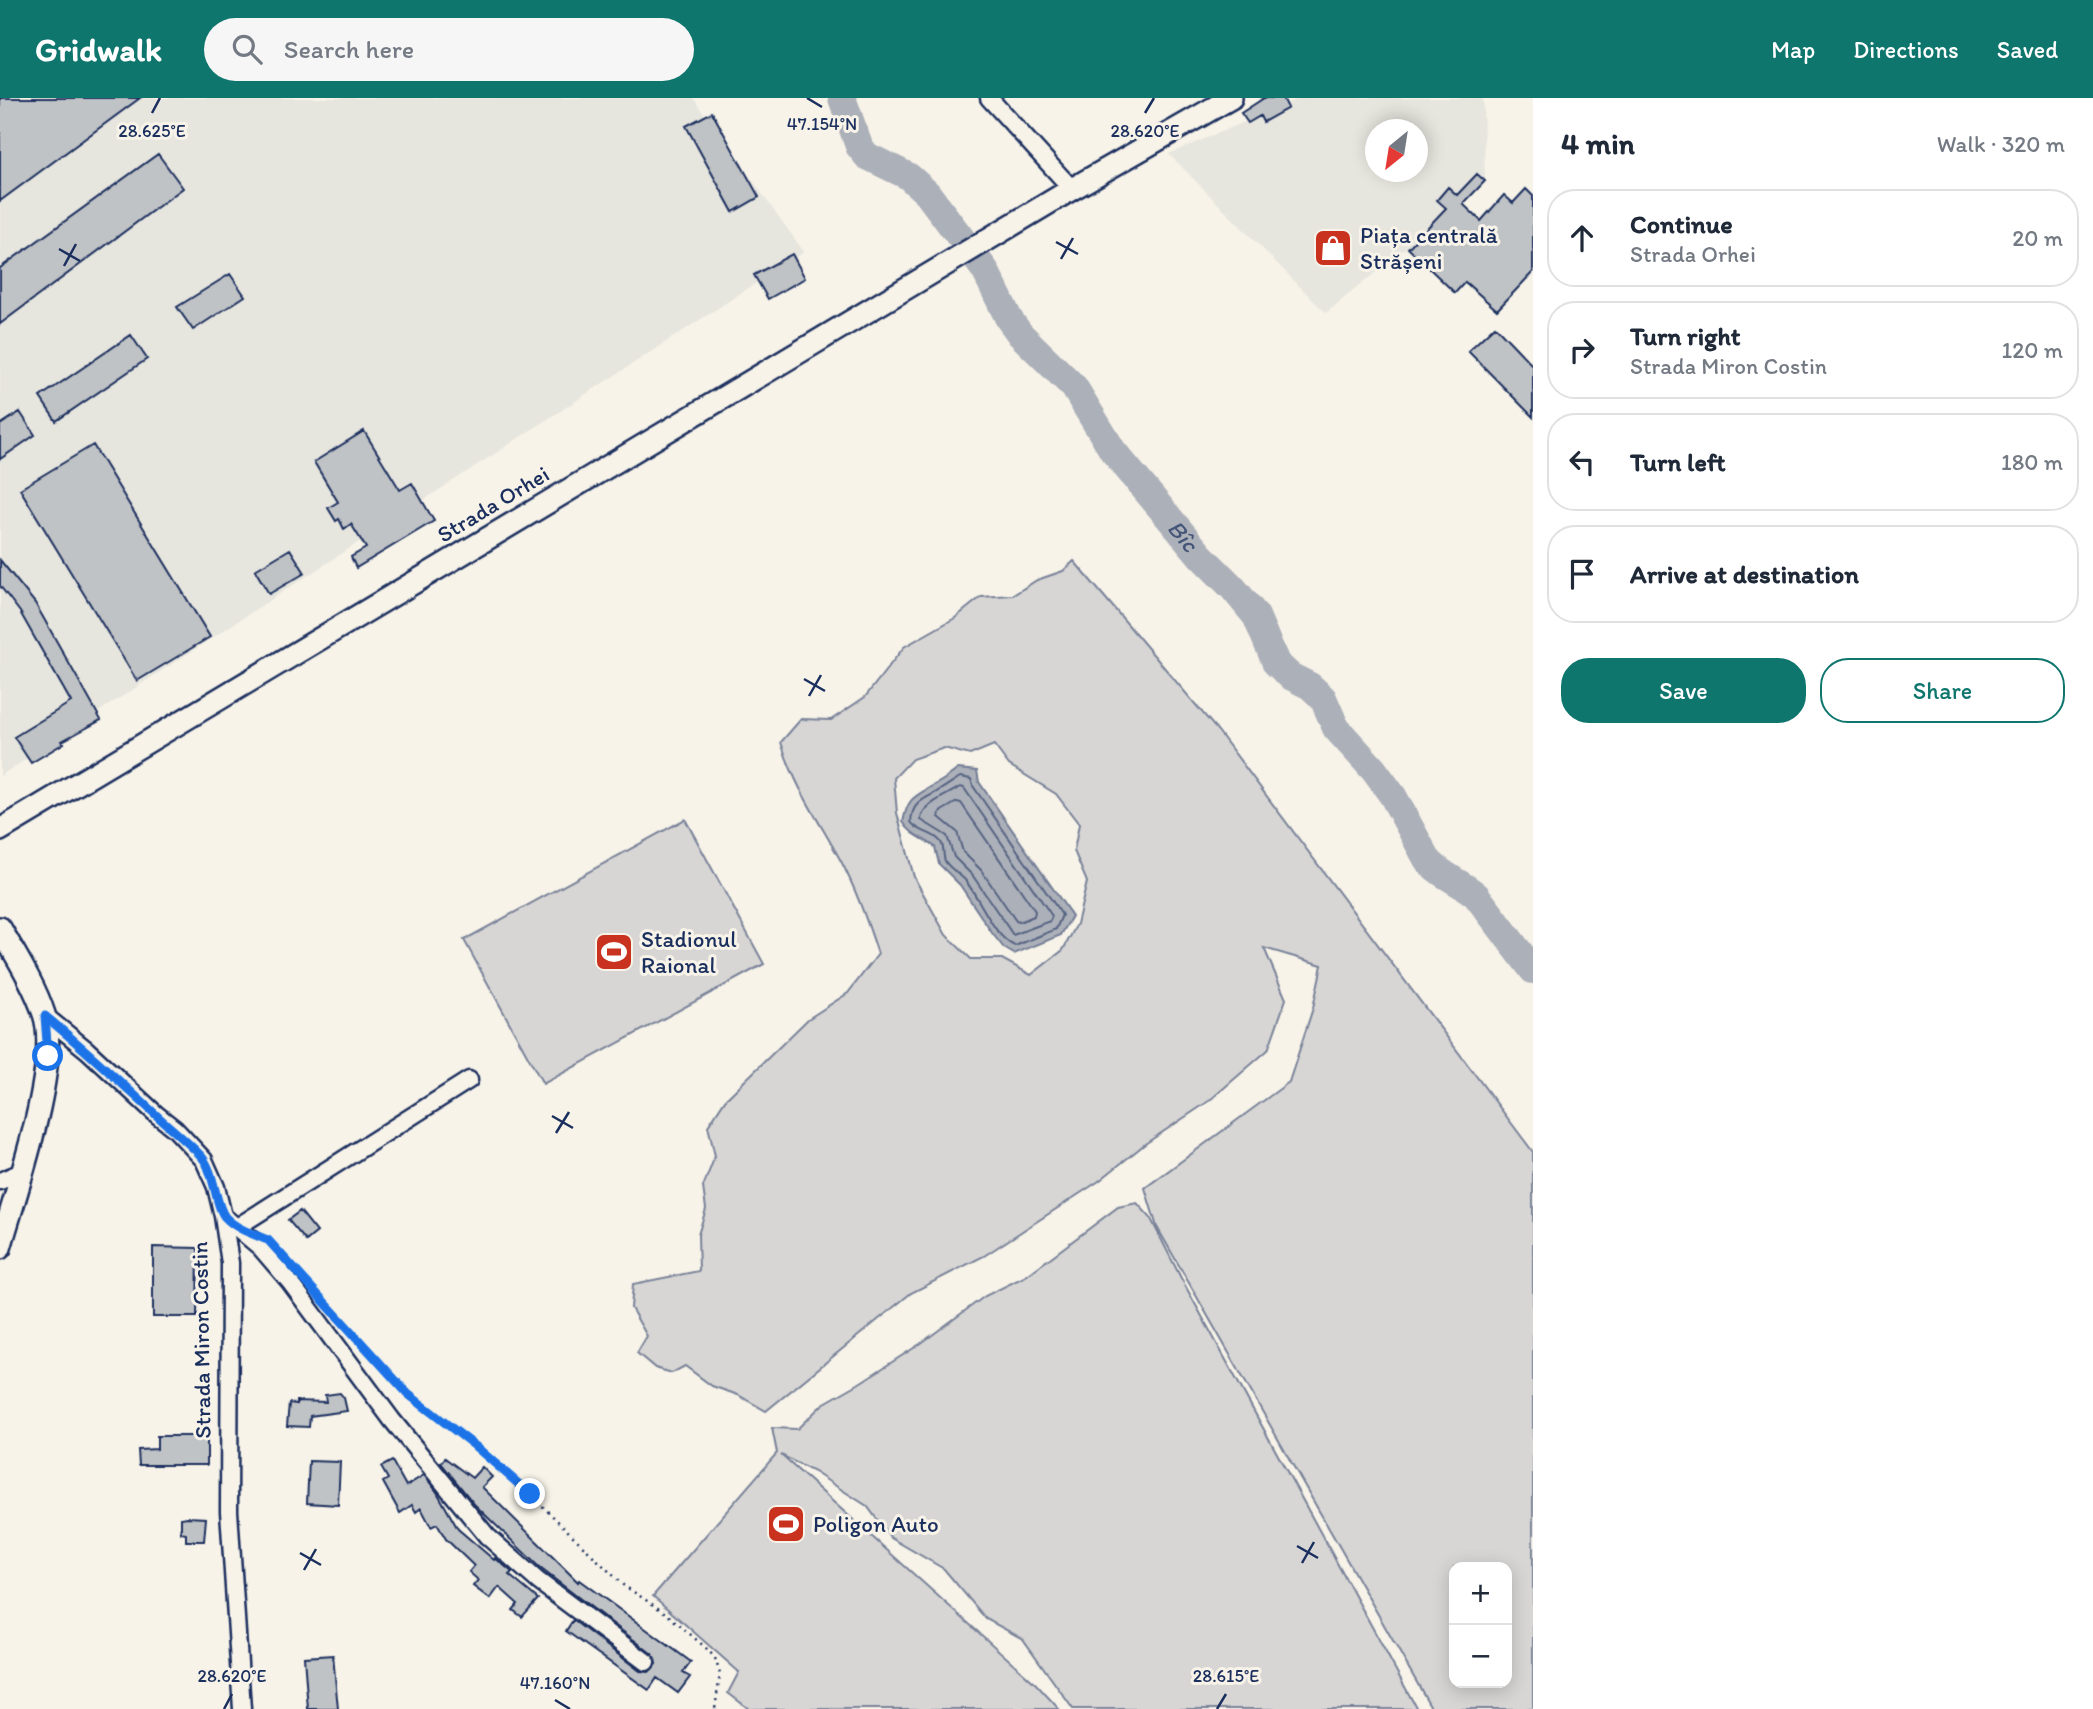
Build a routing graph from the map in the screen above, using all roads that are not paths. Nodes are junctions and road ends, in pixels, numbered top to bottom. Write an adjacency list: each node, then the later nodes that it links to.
1 (989, 98): 3 (street)
2 (1231, 98): 3 (main road, Strada Orhei)
3 (1072, 189): 4 (main road, Strada Orhei)
4 (0, 830)
5 (0, 929): 6 (main road, Strada Miron Costin)
6 (45, 1016): 8 (main road); 10 (street, Strada Miron Costin)
7 (469, 1080): 11 (street)
8 (22, 1172): 9 (street); 12 (main road)
9 (0, 1181)
10 (223, 1216): 11 (street); 14 (street, Strada Miron Costin)
11 (237, 1227): 13 (street)
12 (0, 1248)
13 (646, 1662)
14 (242, 1709)

